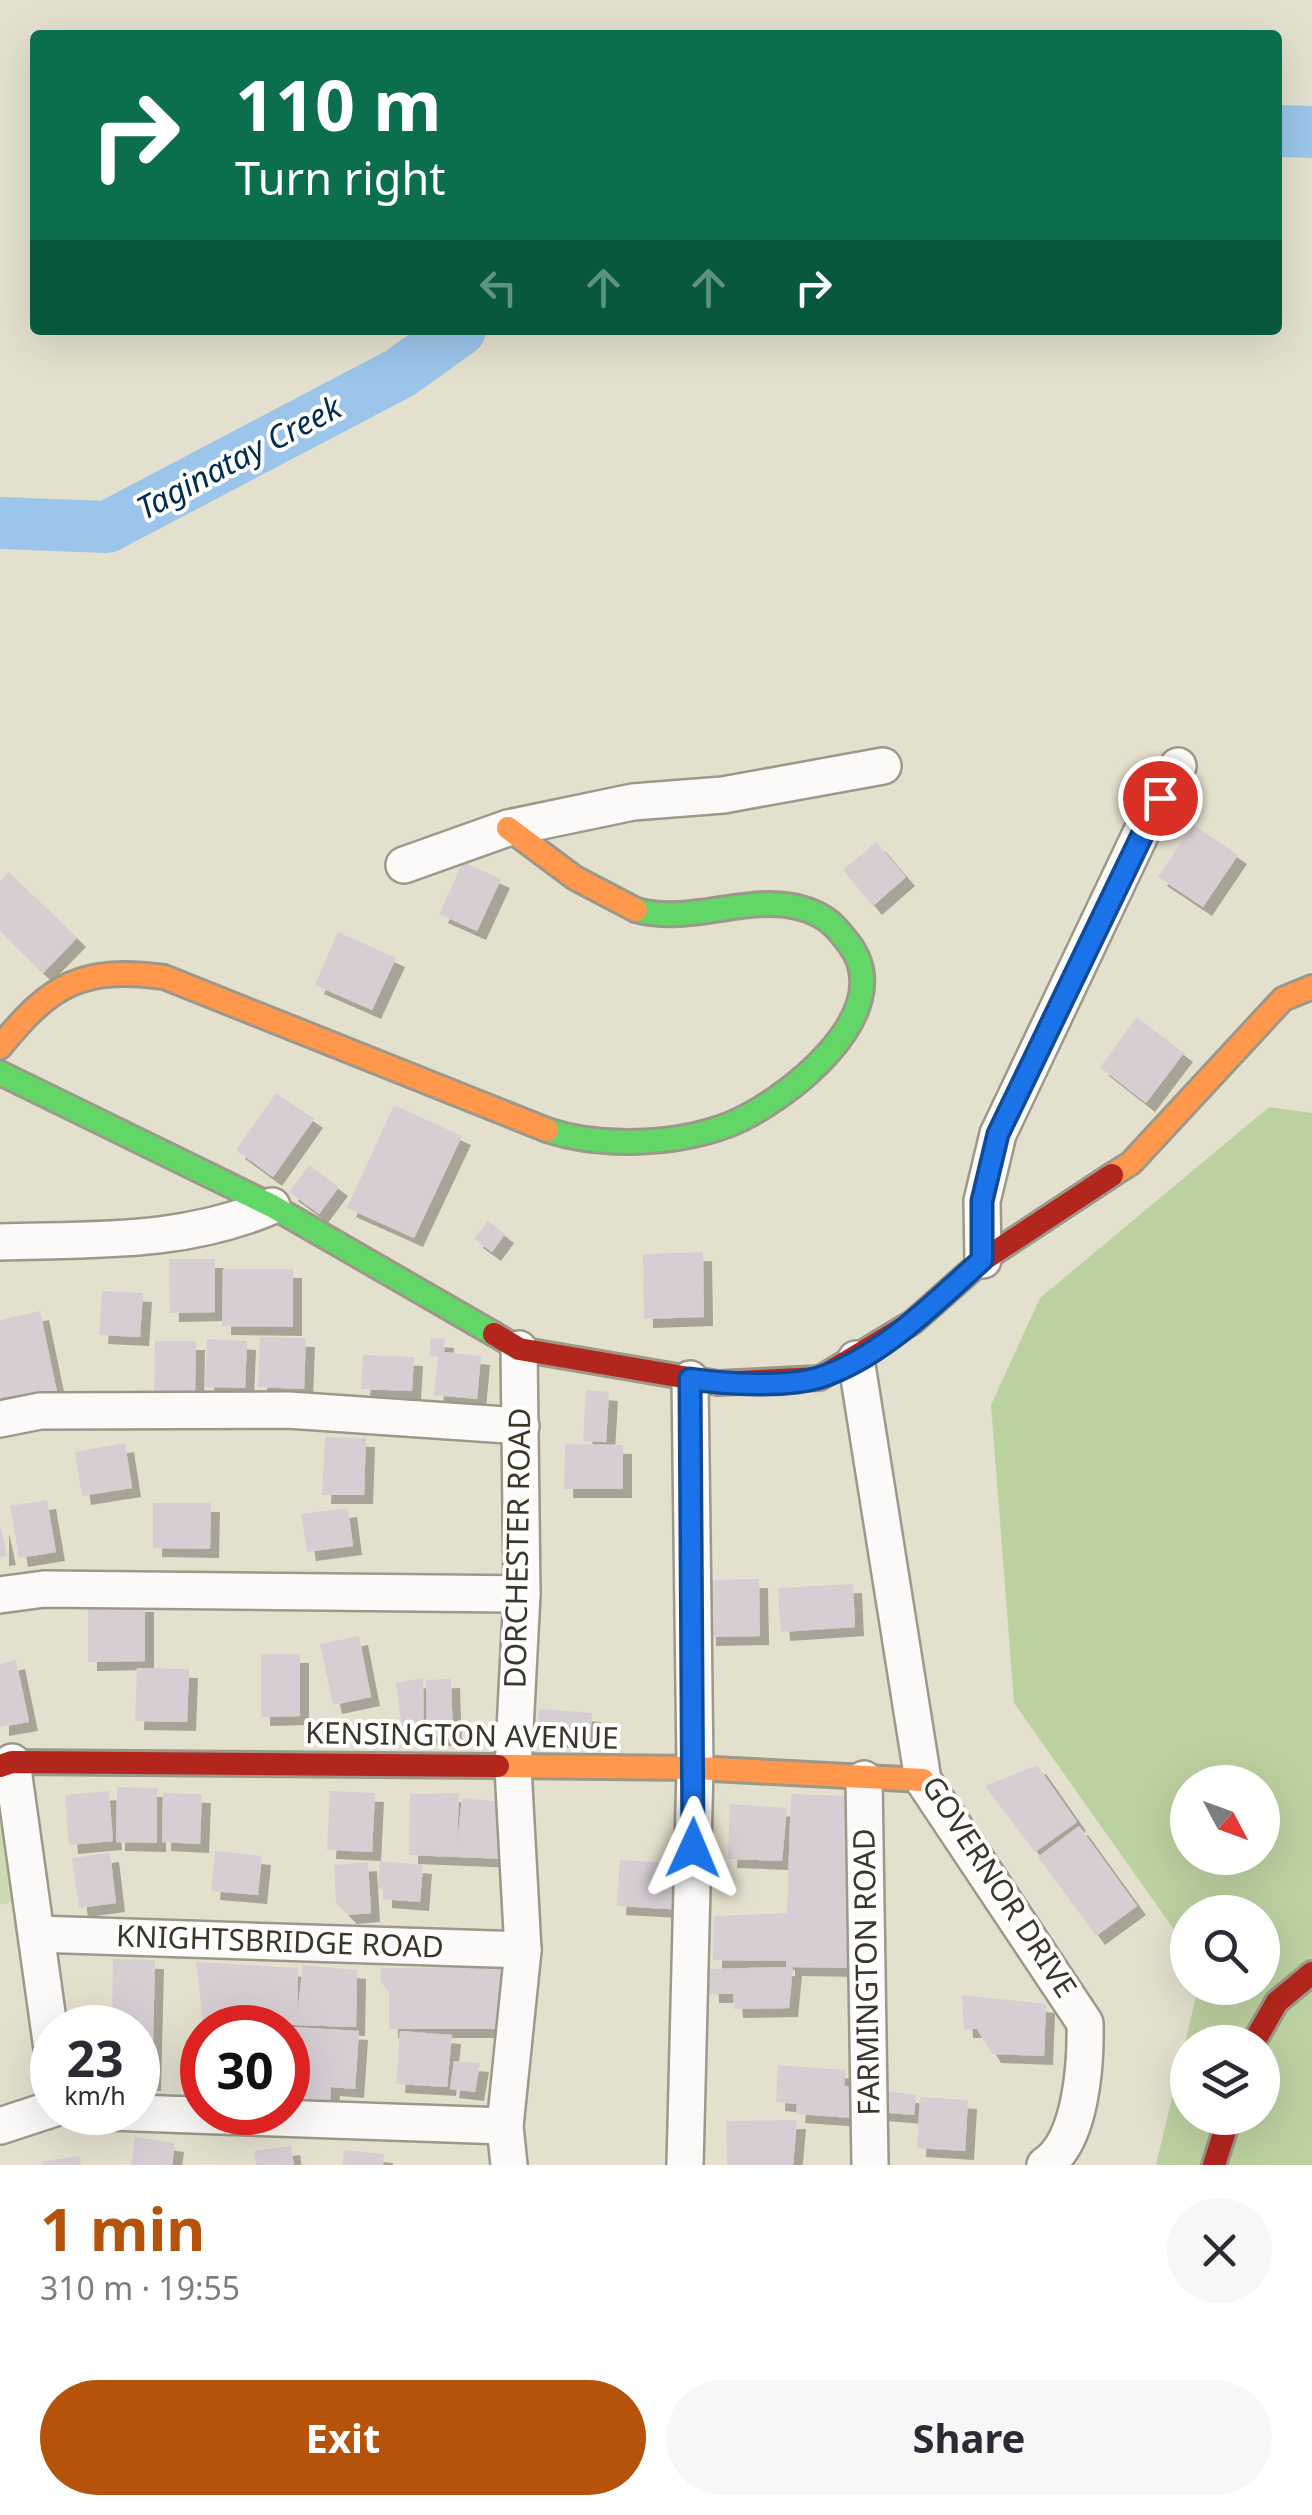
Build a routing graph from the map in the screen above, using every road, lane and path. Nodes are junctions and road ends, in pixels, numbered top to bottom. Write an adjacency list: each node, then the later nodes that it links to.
1 (883, 766): 3 (street)
2 (1178, 766): 10 (street)
3 (508, 828): 4 (street); 6 (street)
4 (404, 866)
5 (1312, 987): 10 (street)
6 (0, 1048)
7 (0, 1073): 8 (street)
8 (272, 1206): 9 (street); 11 (street)
9 (0, 1242)
10 (982, 1260): 12 (street)
11 (519, 1348): 13 (street); 15 (street, DORCHESTER ROAD)
12 (856, 1359): 13 (street); 22 (street, GOVERNOR DRIVE)
13 (690, 1379): 20 (street)
14 (0, 1419): 15 (street)
15 (521, 1426): 16 (street, DORCHESTER ROAD)
16 (522, 1594): 17 (street); 19 (street, DORCHESTER ROAD)
17 (0, 1595)
18 (6, 1764): 19 (street, KENSINGTON AVENUE); 23 (street)
19 (513, 1768): 20 (street, KENSINGTON AVENUE); 24 (street, DORCHESTER ROAD)
20 (695, 1768): 21 (street, KENSINGTON AVENUE); 34 (street)
21 (864, 1779): 22 (street, KENSINGTON AVENUE); 35 (street, FARMINGTON ROAD)
22 (923, 1780): 36 (street, GOVERNOR DRIVE)
23 (36, 1934): 24 (street, KNIGHTSBRIDGE ROAD); 26 (street)
24 (523, 1950): 31 (street, DORCHESTER ROAD)
25 (1312, 1973): 27 (street)
26 (46, 2005)
27 (1263, 2025)
28 (160, 2114): 31 (street)
29 (30, 2116): 30 (street)
30 (0, 2126)
31 (505, 2126): 33 (street, DORCHESTER ROAD)
32 (1224, 2135): 37 (street)
33 (509, 2165)
34 (685, 2165)
35 (870, 2165)
36 (1045, 2165)
37 (1214, 2165)

